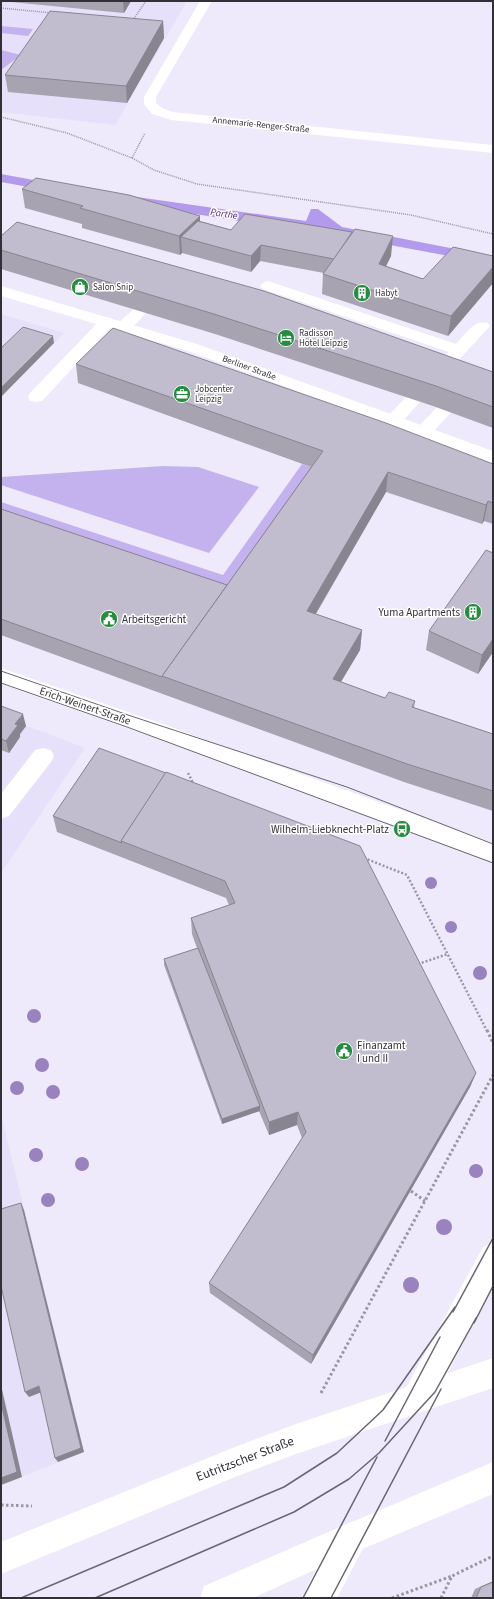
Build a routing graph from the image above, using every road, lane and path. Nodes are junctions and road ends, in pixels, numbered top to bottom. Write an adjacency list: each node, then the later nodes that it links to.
1 (146, 1): 5 (path)
2 (206, 1): 7 (main road, Annemarie-Renger-Straße)
3 (1, 8): 4 (path)
4 (54, 13)
5 (127, 19)
6 (1, 117): 8 (path)
7 (493, 149)
8 (493, 234)
9 (268, 286): 15 (main road)
10 (1, 291): 12 (main road, Berliner Straße)
11 (141, 310): 14 (main road)
12 (107, 322): 14 (main road, Berliner Straße); 17 (main road)
13 (482, 326): 15 (main road)
14 (123, 327): 18 (main road, Berliner Straße)
15 (460, 350): 18 (main road)
16 (493, 382): 19 (main road)
17 (36, 397)
18 (393, 421): 19 (main road, Berliner Straße)
19 (423, 432): 20 (main road, Berliner Straße)
20 (493, 457)
21 (1, 676): 22 (main road, Erich-Weinert-Straße)
22 (170, 735): 24 (path); 26 (main road, Erich-Weinert-Straße)
23 (43, 756): 25 (main road)
24 (195, 786)
25 (1, 810)
26 (493, 853)
27 (362, 857): 28 (path)
28 (448, 954): 29 (path); 30 (path)
29 (416, 965)
30 (493, 1042)
31 (493, 1075): 33 (path)
32 (411, 1191): 33 (path)
33 (425, 1201): 37 (path)
34 (493, 1257): 36 (main road)
35 (493, 1373): 36 (main road, Eutritzscher Straße)
36 (418, 1397): 37 (main road, Eutritzscher Straße)
37 (296, 1439): 41 (main road, Eutritzscher Straße)
38 (493, 1478): 39 (main road)
39 (353, 1537): 43 (main road); 44 (main road)
40 (493, 1556): 42 (path)
41 (1, 1558)
42 (452, 1576): 45 (path); 46 (path)
43 (216, 1598)
44 (319, 1598)
45 (392, 1598)
46 (441, 1598)

